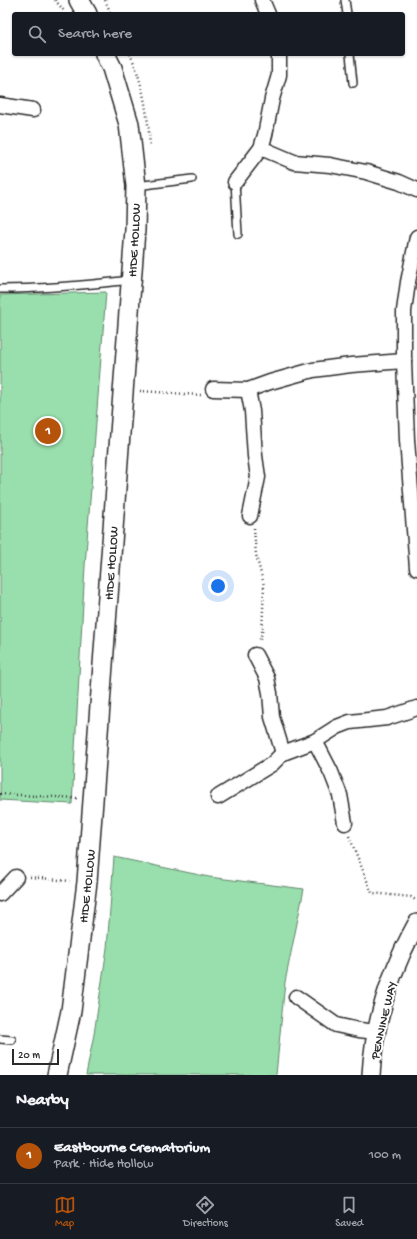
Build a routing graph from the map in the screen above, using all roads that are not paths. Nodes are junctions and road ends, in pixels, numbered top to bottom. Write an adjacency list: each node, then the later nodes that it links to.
1 (79, 0): 4 (main road)
2 (262, 0): 5 (street)
3 (345, 0): 6 (lane)
4 (86, 12)
5 (267, 12)
6 (347, 12)
7 (107, 56): 16 (main road, HIDE HOLLOW)
8 (278, 56): 13 (street)
9 (350, 56): 10 (lane)
10 (353, 83)
11 (0, 105): 12 (street)
12 (33, 110)
13 (261, 148): 15 (street); 17 (street)
14 (192, 179): 16 (lane)
15 (235, 182): 18 (lane)
16 (136, 186): 20 (main road, HIDE HOLLOW)
17 (417, 190)
18 (238, 234)
19 (417, 237): 22 (street)
20 (131, 280): 21 (lane); 40 (main road, HIDE HOLLOW)
21 (0, 289)
22 (404, 361): 24 (street); 26 (street)
23 (213, 390): 24 (street)
24 (248, 390): 25 (street)
25 (250, 516)
26 (417, 568)
27 (255, 655): 30 (street)
28 (417, 708): 29 (street)
29 (315, 741): 30 (street); 32 (street)
30 (283, 753): 31 (street)
31 (218, 797)
32 (345, 823)
33 (16, 877): 34 (street)
34 (0, 894)
35 (417, 923): 37 (street, PENNINE WAY)
36 (296, 997): 37 (street)
37 (376, 1032): 41 (street, PENNINE WAY)
38 (0, 1039): 39 (lane)
39 (12, 1040)
40 (57, 1075)
41 (371, 1075)

